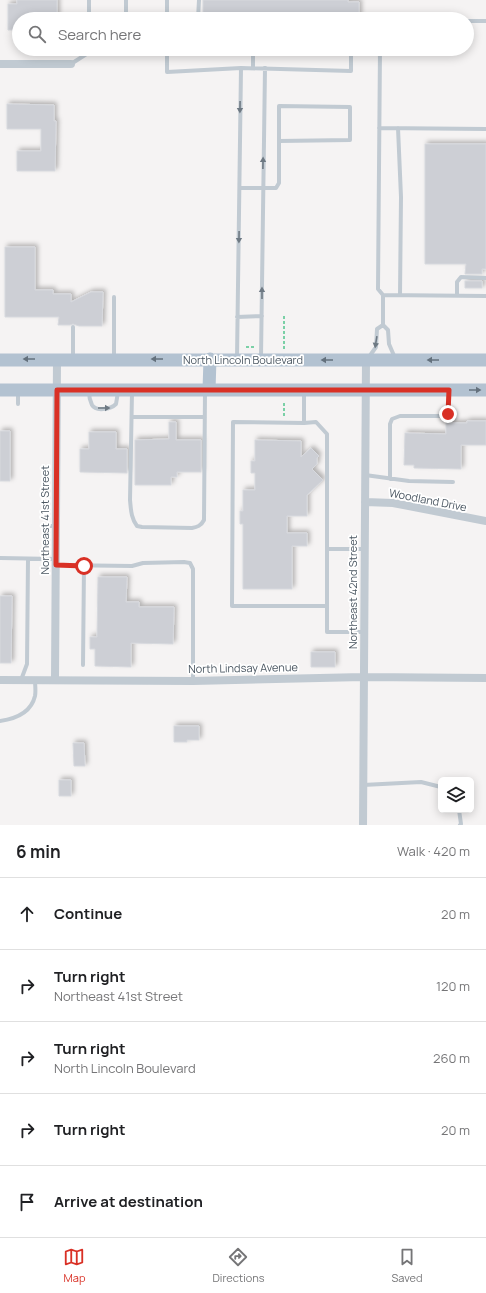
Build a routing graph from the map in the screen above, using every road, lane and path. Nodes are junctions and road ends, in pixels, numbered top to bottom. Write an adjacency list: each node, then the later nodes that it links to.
1 (89, 0): 5 (lane)
2 (126, 0): 6 (lane)
3 (167, 0): 7 (lane)
4 (199, 0): 8 (lane)
5 (89, 12)
6 (126, 12)
7 (167, 12)
8 (198, 12)
9 (474, 21): 10 (lane)
10 (486, 21)
11 (81, 56): 17 (lane)
12 (167, 56): 18 (lane)
13 (253, 56): 19 (lane)
14 (351, 56): 20 (lane)
15 (380, 56): 21 (lane)
16 (0, 64): 17 (street)
17 (71, 64)
18 (241, 68): 19 (lane); 25 (lane, one-way to 25)
19 (253, 68): 20 (lane)
20 (264, 68): 26 (lane, one-way to 20)
21 (380, 128): 22 (lane); 28 (lane)
22 (398, 128): 23 (lane); 29 (lane)
23 (486, 129)
24 (279, 141): 24 (lane); 26 (lane)
25 (240, 188): 26 (lane); 35 (lane, one-way to 35)
26 (263, 188): 34 (lane, one-way to 26)
27 (486, 278): 30 (lane)
28 (383, 295): 29 (lane); 36 (lane)
29 (400, 295): 30 (lane)
30 (457, 296): 31 (lane)
31 (486, 296)
32 (114, 297): 43 (lane)
33 (284, 314): 40 (path)
34 (262, 316): 35 (lane); 47 (lane)
35 (237, 317): 45 (lane)
36 (383, 325): 48 (lane, one-way to 48); 49 (lane)
37 (73, 328): 42 (lane)
38 (246, 347): 39 (path)
39 (258, 347)
40 (284, 350)
41 (57, 359): 42 (main road, North Lincoln Boulevard); 46 (main road, North Lincoln Boulevard, one-way to 46); 53 (street, Northeast 41st Street)
42 (73, 359): 43 (main road, North Lincoln Boulevard)
43 (114, 359): 44 (main road, North Lincoln Boulevard, one-way to 43)
44 (210, 359): 45 (main road, North Lincoln Boulevard); 57 (main road)
45 (237, 359): 47 (main road, North Lincoln Boulevard)
46 (0, 360)
47 (262, 360): 48 (main road, North Lincoln Boulevard, one-way to 47)
48 (366, 360): 49 (main road, North Lincoln Boulevard); 59 (street, Northeast 42nd Street)
49 (396, 360): 50 (main road, North Lincoln Boulevard, one-way to 49)
50 (486, 360)
51 (0, 390): 52 (main road)
52 (18, 390): 53 (main road); 63 (lane)
53 (57, 390): 54 (main road); 74 (street, Northeast 41st Street)
54 (88, 390): 55 (main road); 55 (lane, one-way to 55)
55 (119, 390): 56 (main road)
56 (132, 390): 57 (main road); 65 (lane)
57 (207, 390): 58 (main road); 66 (lane)
58 (304, 390): 59 (main road); 67 (lane)
59 (366, 390): 60 (main road); 68 (street, Northeast 42nd Street)
60 (449, 390): 61 (main road, one-way to 61); 69 (lane)
61 (486, 390)
62 (284, 398): 64 (path)
63 (18, 404)
64 (284, 408)
65 (132, 417): 66 (lane); 66 (lane)
66 (205, 417)
67 (304, 423): 75 (lane); 81 (lane)
68 (365, 475): 69 (lane); 71 (street, Northeast 42nd Street)
69 (390, 479): 70 (lane)
70 (453, 482)
71 (365, 502): 72 (street, Woodland Drive); 76 (street, Northeast 42nd Street)
72 (486, 521)
73 (44, 526): 74 (lane)
74 (56, 526): 79 (street, Northeast 41st Street)
75 (327, 549): 76 (lane); 81 (lane)
76 (364, 549): 82 (street, Northeast 42nd Street)
77 (0, 558): 78 (lane)
78 (28, 559): 79 (lane); 87 (lane)
79 (56, 562): 80 (lane); 89 (street, Northeast 41st Street)
80 (84, 566): 83 (lane); 90 (lane)
81 (327, 606): 82 (lane)
82 (364, 632): 84 (street, Northeast 42nd Street)
83 (83, 665)
84 (364, 677): 85 (street, North Lindsay Avenue); 90 (street, North Lindsay Avenue); 92 (street, Northeast 42nd Street)
85 (486, 678)
86 (0, 680): 87 (street, North Lindsay Avenue)
87 (21, 680): 88 (street, North Lindsay Avenue)
88 (35, 680): 89 (street, North Lindsay Avenue); 91 (lane)
89 (55, 680): 90 (street, North Lindsay Avenue)
90 (193, 681)
91 (0, 721)
92 (363, 785): 93 (lane); 95 (street, Northeast 42nd Street)
93 (438, 785)
94 (459, 813): 96 (lane)
95 (363, 825)
96 (460, 825)

